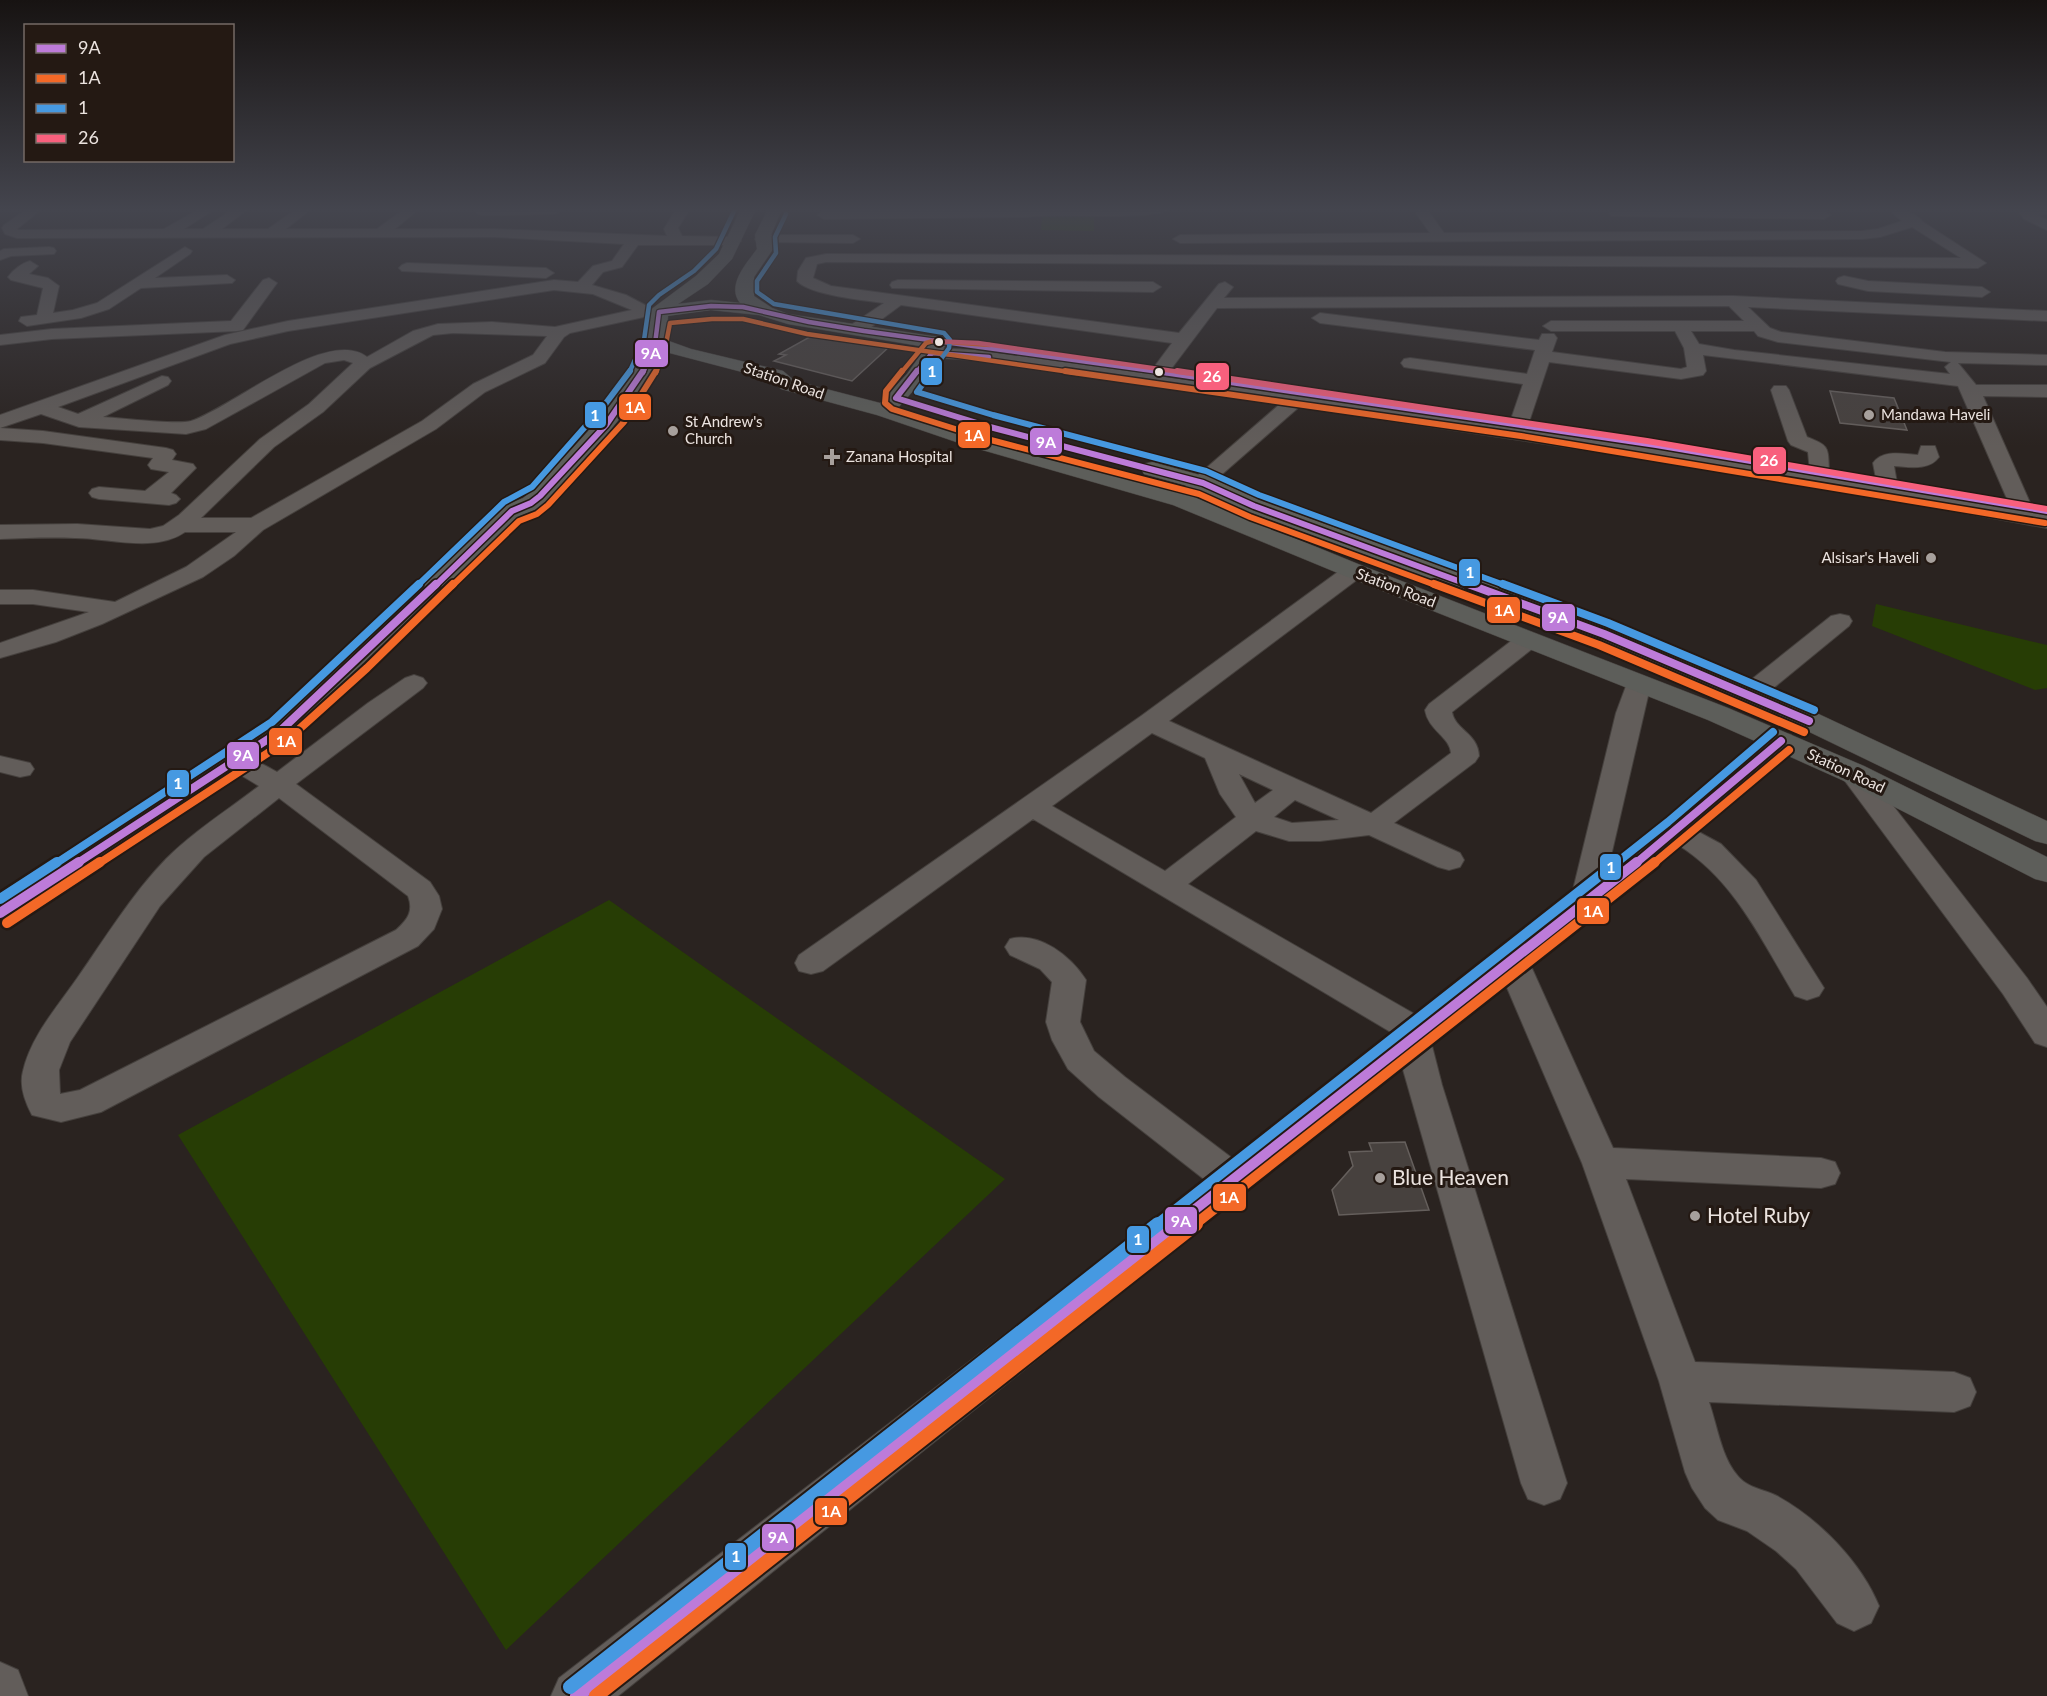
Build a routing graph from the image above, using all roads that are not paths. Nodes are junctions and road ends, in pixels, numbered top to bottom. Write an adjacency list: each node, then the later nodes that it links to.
1 (50, 288): 34 (street)
2 (130, 288): 34 (street)
3 (265, 288): 39 (street)
4 (535, 288): 40 (street)
5 (592, 288): 30 (street)
6 (690, 288): 30 (main road)
7 (745, 288): 27 (main road)
8 (824, 288): 18 (street)
9 (996, 288): 28 (street)
10 (1150, 288): 19 (street)
11 (1224, 288): 24 (street)
12 (1287, 288): 20 (street)
13 (1783, 288): 25 (street)
14 (1909, 288): 16 (street)
15 (1975, 288): 16 (street)
16 (1982, 292): 32 (street)
17 (1473, 295): 21 (street); 22 (street); 49 (street)
18 (898, 300): 28 (street); 46 (street)
19 (1136, 300)
20 (1275, 302): 21 (street); 24 (street)
21 (1308, 302): 49 (street)
22 (1562, 302): 23 (street); 41 (street)
23 (1733, 302): 25 (street); 36 (street)
24 (1211, 303): 51 (street)
25 (1804, 304): 26 (street)
26 (1892, 309): 29 (street); 61 (street)
27 (761, 310): 30 (main road); 46 (main road)
28 (973, 311): 35 (street); 56 (street)
29 (1956, 312): 32 (street); 44 (street)
30 (655, 314): 48 (street); 53 (main road)
31 (1120, 314): 45 (street)
32 (2023, 315): 33 (street); 47 (street)
33 (2047, 316)
34 (45, 319): 38 (street); 50 (street)
35 (1053, 321): 45 (street); 60 (street)
36 (1754, 323): 37 (street); 42 (street); 61 (street)
37 (1805, 323)
38 (0, 324)
39 (236, 326): 40 (street); 43 (street)
40 (288, 326): 58 (street); 76 (street)
41 (1551, 326): 42 (street); 59 (street)
42 (1678, 326): 57 (street)
43 (215, 327): 50 (street); 58 (street)
44 (1970, 327)
45 (1104, 328): 51 (street)
46 (857, 329): 56 (main road)
47 (2047, 332)
48 (558, 333): 66 (street); 96 (street)
49 (1468, 335): 59 (street)
50 (31, 336): 52 (street)
51 (1183, 339): 67 (street)
52 (0, 340)
53 (656, 343): 63 (main road, Station Road); 68 (main road)
54 (1420, 343): 65 (street)
55 (1984, 343): 62 (street)
56 (935, 348): 60 (street); 67 (street); 75 (main road)
57 (1693, 348): 59 (street); 71 (street)
58 (198, 349): 77 (street)
59 (1545, 351): 69 (street)
60 (1020, 353): 67 (street)
61 (1945, 357): 62 (street); 71 (street)
62 (1998, 358): 64 (street)
63 (719, 360): 68 (main road); 75 (main road, Station Road)
64 (2047, 360)
65 (1410, 363): 69 (street); 70 (street)
66 (362, 365): 79 (street); 90 (street)
67 (1156, 376): 74 (street)
68 (640, 377): 91 (main road)
69 (1535, 380): 81 (street)
70 (1399, 384)
71 (1969, 385): 73 (street); 92 (street)
72 (1780, 390): 84 (street)
73 (2047, 391)
74 (1300, 397): 81 (street); 85 (street)
75 (890, 404): 85 (main road); 89 (main road, Station Road)
76 (108, 407): 78 (street); 79 (street)
77 (43, 408): 79 (street); 80 (street)
78 (185, 416)
79 (79, 421)
80 (0, 422)
81 (1518, 428): 84 (street); 94 (street)
82 (0, 434): 88 (street)
83 (1928, 450): 86 (street)
84 (1819, 470): 86 (street)
85 (1203, 483): 89 (street); 106 (main road)
86 (1887, 483): 92 (street)
87 (99, 493): 88 (street)
88 (149, 497): 90 (street)
89 (1181, 500): 98 (main road, Station Road)
90 (205, 503): 95 (street)
91 (531, 503): 110 (main road); 123 (main road)
92 (2020, 505): 93 (street)
93 (2047, 511)
94 (2047, 521)
95 (181, 525): 96 (street); 97 (street)
96 (255, 525): 100 (street)
97 (0, 532)
98 (1354, 571): 102 (main road, Station Road); 107 (street)
99 (0, 597): 100 (street)
100 (117, 609): 103 (street)
101 (1840, 621): 106 (street)
102 (1528, 640): 105 (main road, Station Road); 116 (street)
103 (0, 651)
104 (414, 682): 112 (street)
105 (1638, 683): 108 (main road, Station Road); 122 (street)
106 (1750, 693): 118 (main road)
107 (1150, 722): 109 (street); 114 (street)
108 (1780, 741): 111 (main road, Station Road); 117 (street)
109 (1216, 752): 113 (street); 115 (street)
110 (249, 768): 112 (street); 124 (main road)
111 (1853, 773): 120 (main road, Station Road); 129 (street)
112 (279, 785): 112 (street)
113 (1293, 788): 115 (street); 116 (street)
114 (1031, 806): 121 (street); 127 (street)
115 (1252, 819): 116 (street); 121 (street)
116 (1373, 825): 119 (street)
117 (1676, 831): 122 (street); 128 (street)
118 (2047, 834)
119 (1449, 860)
120 (2047, 871)
121 (1167, 885): 130 (street)
122 (1585, 903): 126 (street)
123 (0, 913)
124 (0, 934)
125 (1022, 947): 133 (street)
126 (1512, 961): 130 (street); 131 (street)
127 (811, 963)
128 (1807, 988)
129 (2047, 1034)
130 (1417, 1036): 133 (street); 136 (street)
131 (1601, 1163): 132 (street); 134 (street)
132 (1821, 1173)
133 (1233, 1180): 140 (street)
134 (1681, 1381): 135 (street); 137 (street)
135 (1954, 1392)
136 (1544, 1483)
137 (1854, 1606)
138 (0, 1688): 139 (street)
139 (2, 1696)
140 (577, 1696)

